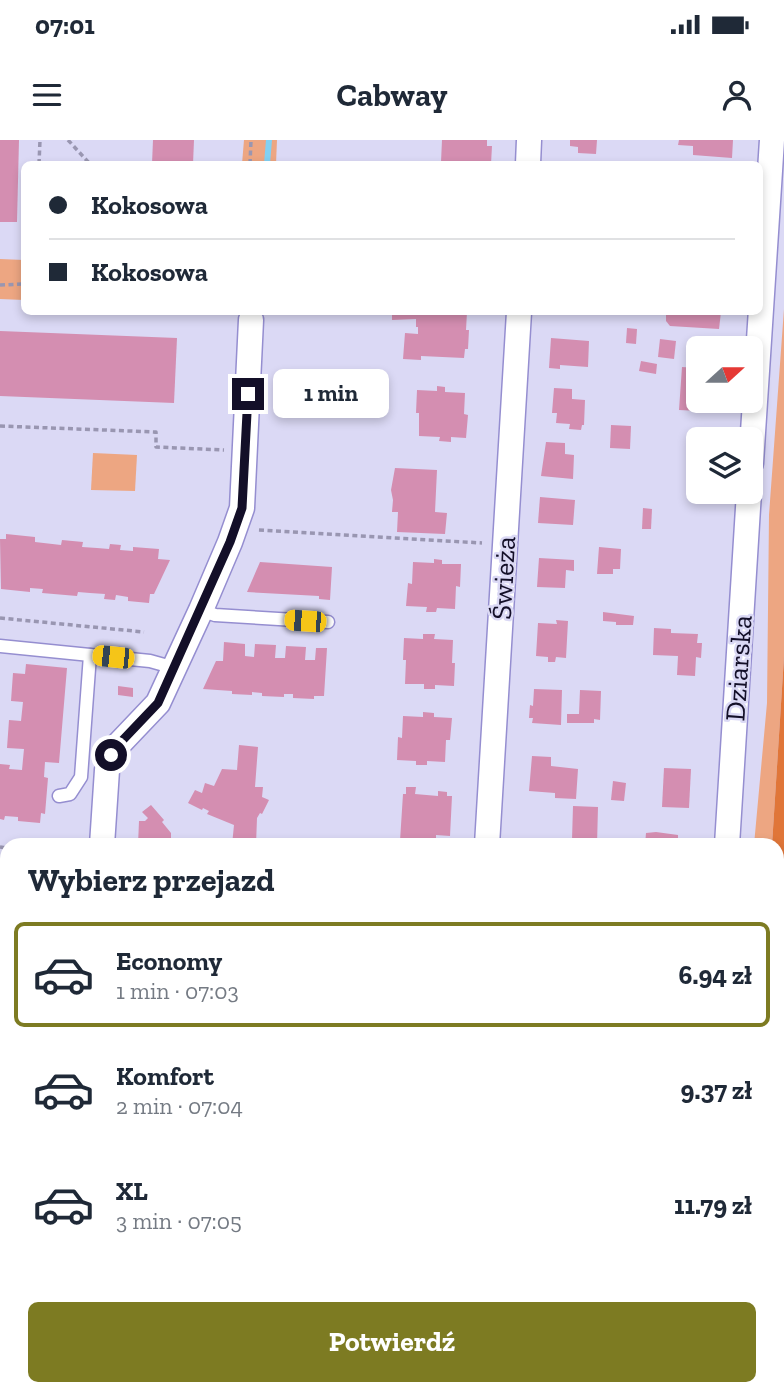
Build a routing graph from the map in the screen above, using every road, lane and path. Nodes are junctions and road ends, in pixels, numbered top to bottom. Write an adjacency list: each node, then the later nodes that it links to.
1 (40, 140): 6 (path)
2 (68, 140): 7 (path)
3 (251, 140): 8 (path)
4 (529, 140): 9 (street)
5 (772, 140): 10 (street)
6 (39, 161)
7 (87, 161)
8 (250, 161)
9 (528, 161)
10 (763, 278)
11 (21, 284): 12 (path)
12 (0, 285)
13 (519, 315): 21 (street, Świeża)
14 (761, 315): 17 (street)
15 (251, 320): 20 (street)
16 (0, 426): 18 (path)
17 (753, 427)
18 (228, 451)
19 (748, 504): 32 (street, Dziarska)
20 (236, 526): 21 (path); 22 (street)
21 (505, 545): 31 (street, Świeża)
22 (201, 610): 24 (lane); 28 (street)
23 (0, 618): 25 (path)
24 (328, 622)
25 (144, 632)
26 (0, 646): 27 (lane)
27 (90, 655): 28 (lane); 29 (lane)
28 (175, 667): 30 (street)
29 (59, 796)
30 (103, 838)
31 (487, 838)
32 (727, 838)

